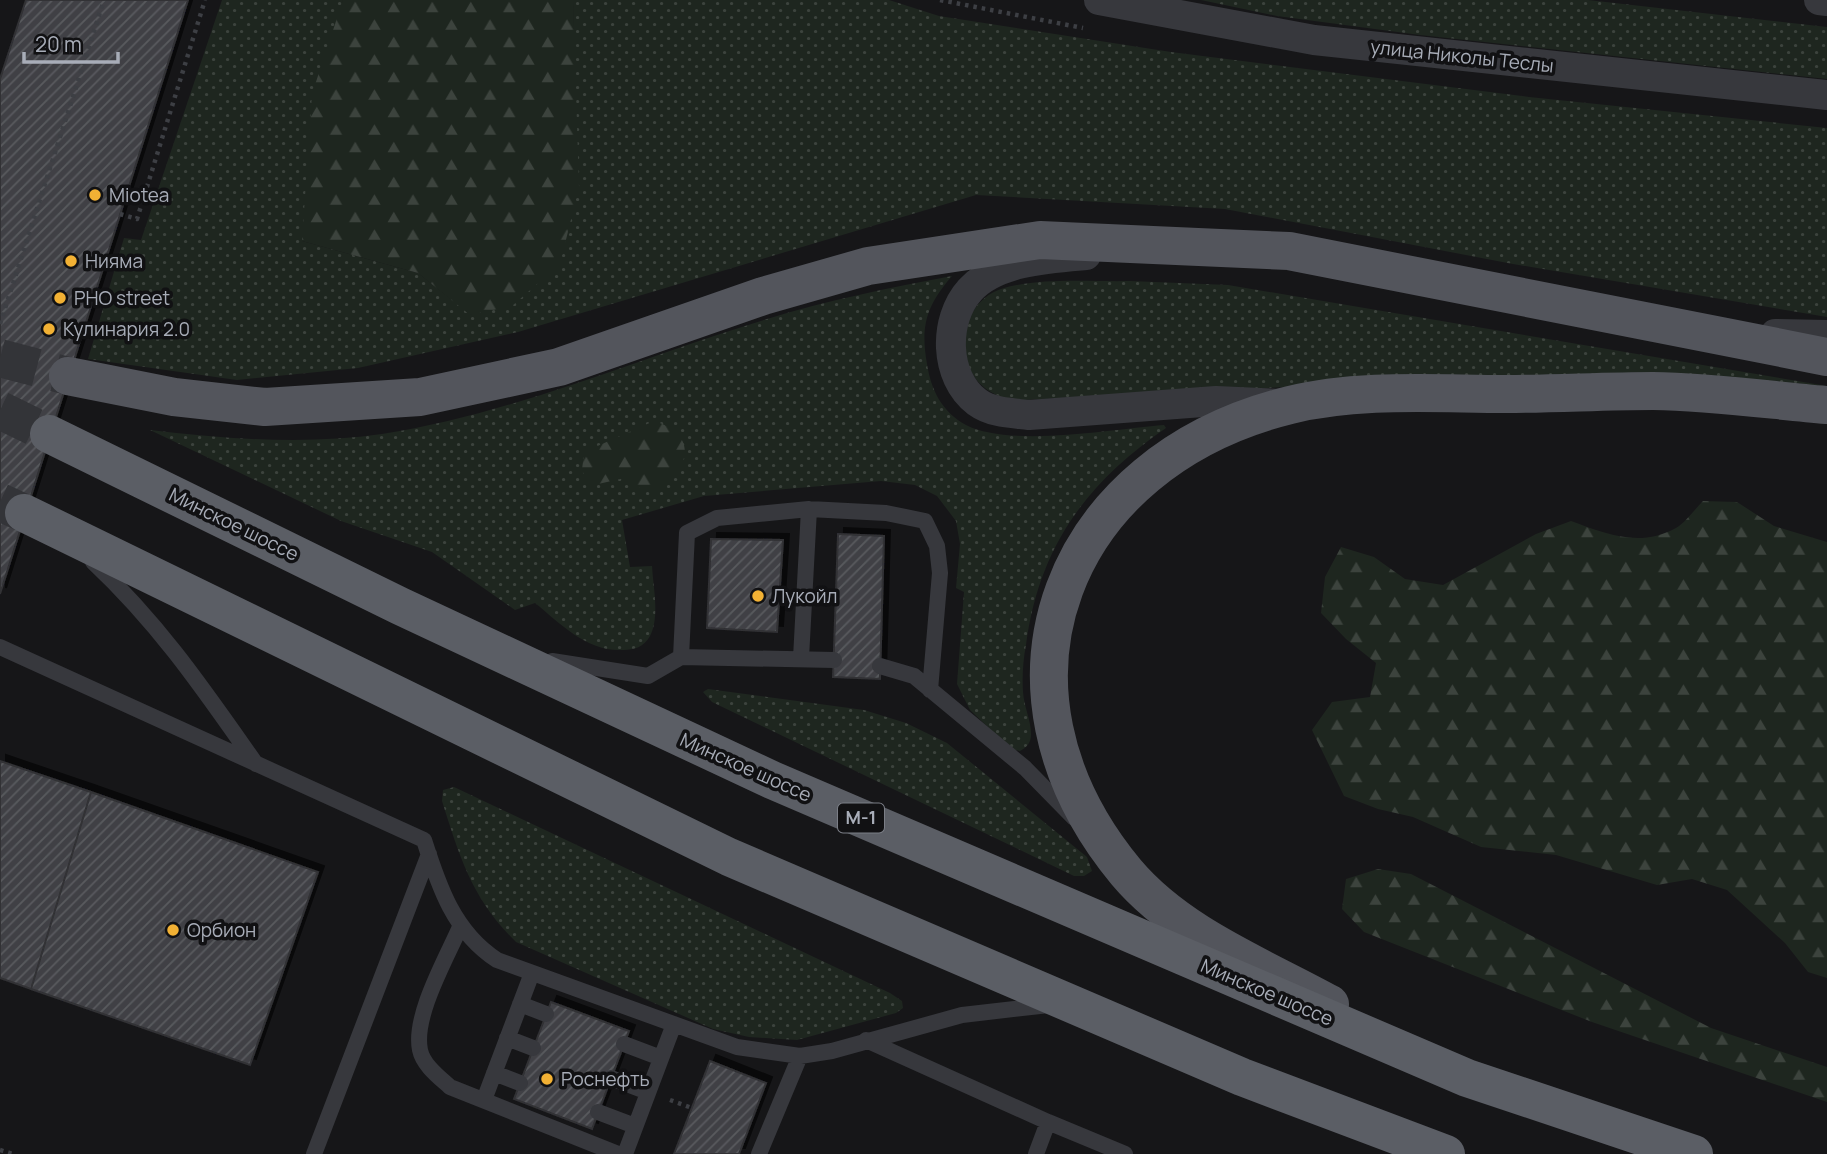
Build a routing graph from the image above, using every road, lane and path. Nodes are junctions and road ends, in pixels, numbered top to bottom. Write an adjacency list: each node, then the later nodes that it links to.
1 (104, 0): 9 (path, bridge)
2 (205, 0): 7 (path)
3 (1100, 0): 6 (street, улица Николы Теслы)
4 (1819, 0): 5 (street)
5 (1827, 1)
6 (1827, 95)
7 (120, 214)
8 (1194, 246): 10 (main road); 13 (main road); 14 (street)
9 (0, 324)
10 (1713, 332): 11 (street); 12 (main road)
11 (1827, 335)
12 (1827, 357)
13 (68, 376)
14 (1293, 404): 15 (main road); 29 (main road)
15 (1827, 405)
16 (49, 434): 20 (highway, Минское шоссе / М-1)
17 (809, 509): 22 (lane); 23 (lane); 26 (lane)
18 (24, 513): 19 (highway)
19 (60, 531): 27 (lane); 32 (highway)
20 (400, 606): 22 (lane); 44 (highway, Минское шоссе / М-1)
21 (0, 648): 27 (lane)
22 (681, 657): 23 (lane)
23 (802, 658): 24 (lane)
24 (834, 660)
25 (880, 666): 26 (lane)
26 (930, 691): 29 (lane)
27 (257, 765): 28 (lane)
28 (426, 847): 30 (lane); 53 (lane)
29 (1127, 873): 44 (main road)
30 (460, 927): 31 (lane); 47 (lane)
31 (532, 973): 33 (lane); 35 (lane)
32 (1073, 1003): 37 (lane); 59 (highway)
33 (520, 1004): 34 (lane); 36 (lane)
34 (546, 1014)
35 (674, 1024): 40 (lane); 41 (lane)
36 (507, 1038): 39 (lane); 42 (lane)
37 (866, 1040): 40 (lane); 49 (lane)
38 (624, 1044): 41 (lane)
39 (533, 1048)
40 (800, 1056): 56 (lane)
41 (661, 1058): 46 (lane)
42 (494, 1073): 45 (lane); 47 (lane)
43 (611, 1077): 46 (lane)
44 (1467, 1077): 60 (highway, Минское шоссе / М-1)
45 (520, 1083)
46 (648, 1092): 50 (lane)
47 (484, 1100): 54 (lane)
48 (598, 1112): 50 (lane)
49 (1048, 1122): 57 (lane); 58 (lane)
50 (635, 1126): 55 (lane)
51 (0, 1150): 52 (path)
52 (13, 1154)
53 (314, 1154)
54 (618, 1154)
55 (625, 1154)
56 (759, 1154)
57 (1036, 1154)
58 (1125, 1154)
59 (1447, 1154)
60 (1694, 1154)

